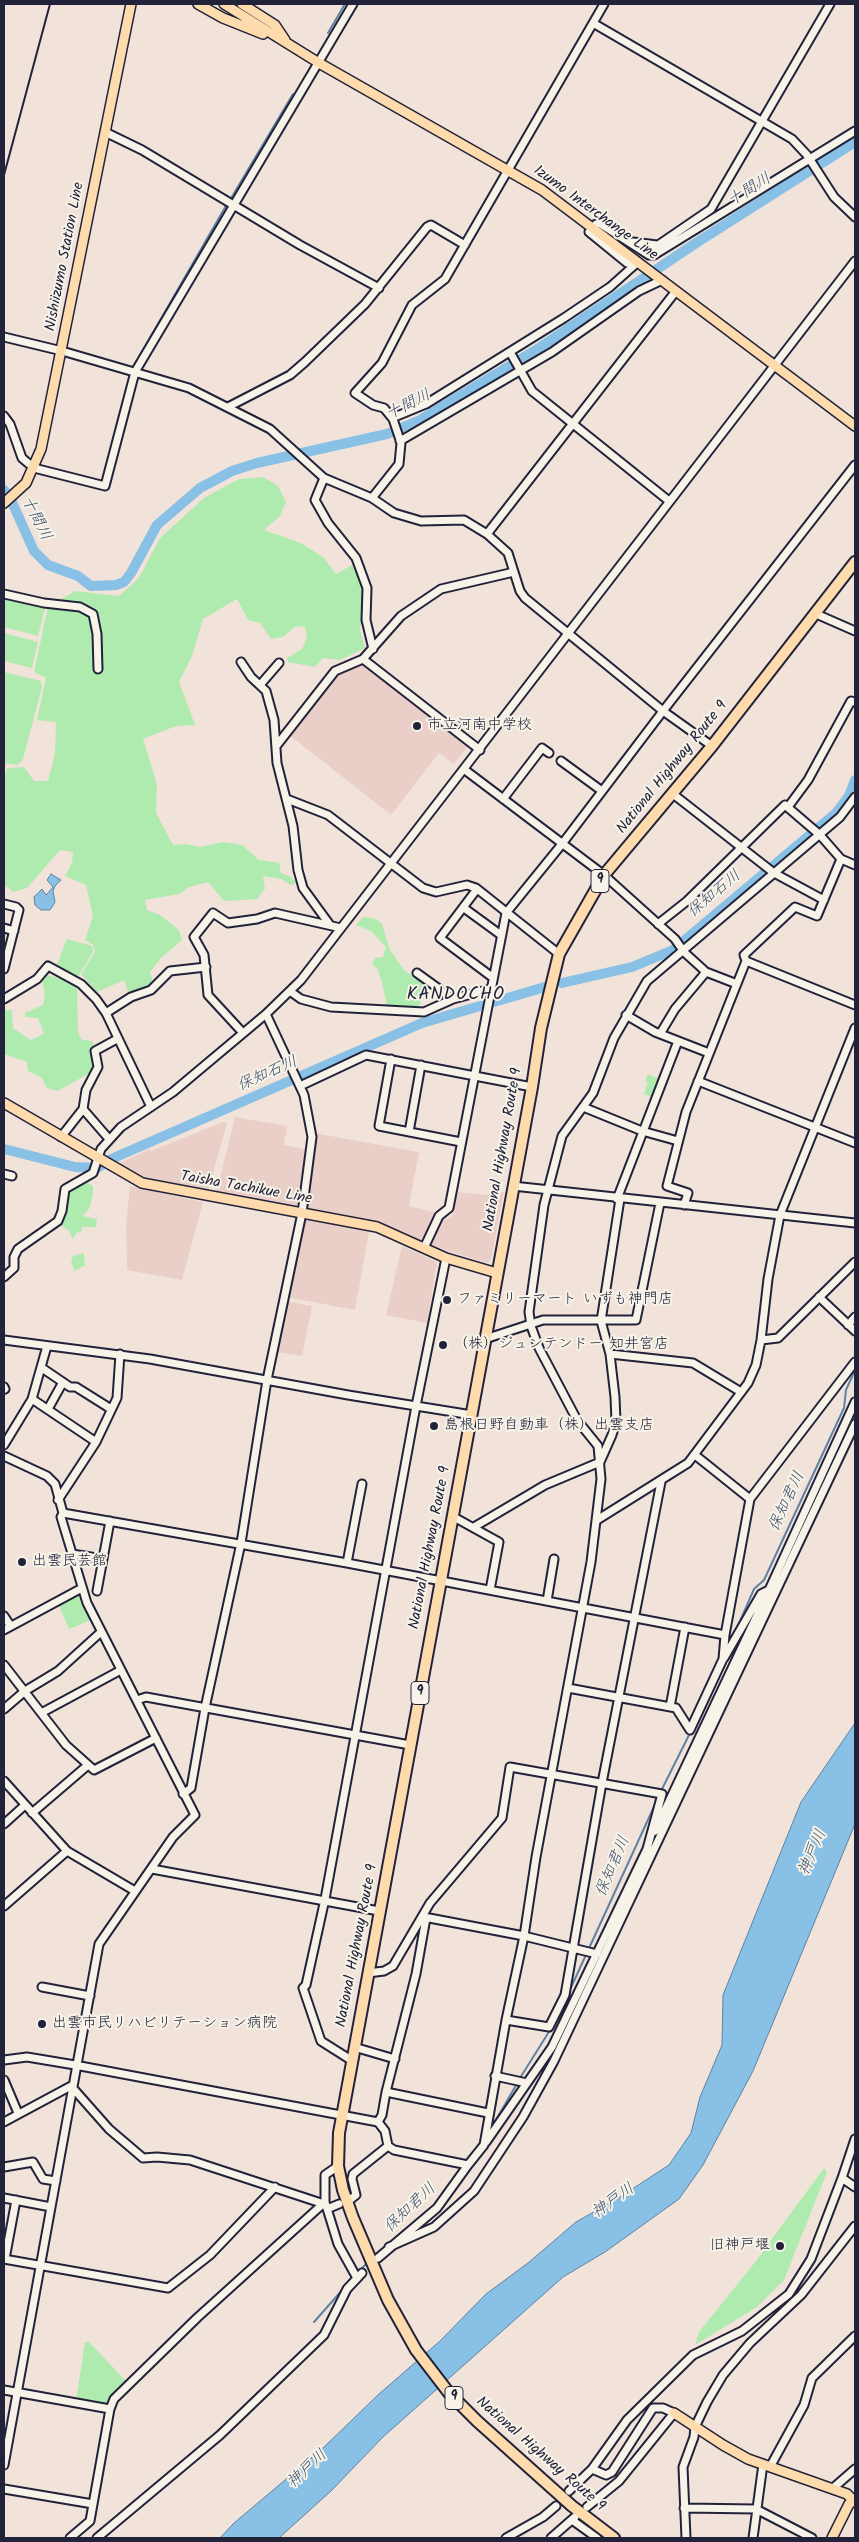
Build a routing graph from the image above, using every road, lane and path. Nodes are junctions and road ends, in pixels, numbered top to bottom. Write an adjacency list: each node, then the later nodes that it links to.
1 (131, 4): 13 (main road, Nishiizumo Station Line)
2 (198, 4): 9 (main road)
3 (224, 4): 9 (main road, Izumo Interchange Line)
4 (242, 4): 9 (main road)
5 (353, 4): 10 (street)
6 (604, 4): 8 (street)
7 (830, 4): 11 (street)
8 (593, 23): 11 (street); 15 (street)
9 (284, 42): 10 (main road, Izumo Interchange Line)
10 (319, 63): 15 (main road, Izumo Interchange Line); 16 (street)
11 (762, 121): 14 (street); 21 (street)
12 (855, 131): 14 (street)
13 (105, 132): 16 (street); 30 (main road, Nishiizumo Station Line)
14 (810, 160): 17 (street); 20 (street)
15 (509, 170): 22 (street); 25 (main road, Izumo Interchange Line)
16 (235, 205): 27 (street); 34 (street)
17 (855, 217)
18 (596, 224): 20 (street)
19 (588, 232): 25 (street)
20 (626, 241): 21 (street)
21 (660, 244): 23 (street)
22 (465, 245): 27 (street); 37 (street)
23 (651, 250)
24 (855, 261): 32 (street)
25 (637, 263): 26 (main road, Izumo Interchange Line); 31 (street)
26 (661, 279): 28 (main road, Izumo Interchange Line); 33 (street)
27 (379, 288): 35 (street)
28 (676, 291): 32 (main road, Izumo Interchange Line); 38 (street)
29 (4, 336): 30 (street)
30 (62, 351): 34 (street); 42 (main road, Nishiizumo Station Line)
31 (511, 353): 33 (street); 37 (street)
32 (775, 365): 39 (main road, Izumo Interchange Line); 46 (street)
33 (521, 370): 38 (street); 40 (street)
34 (135, 372): 35 (street); 42 (street)
35 (228, 407): 43 (street)
36 (4, 416): 42 (street)
37 (392, 418): 40 (street)
38 (574, 422): 46 (street); 47 (street)
39 (855, 426)
40 (400, 440): 44 (street)
41 (855, 465): 61 (street)
42 (34, 468): 45 (main road, Nishiizumo Station Line)
43 (324, 478): 44 (street); 54 (street)
44 (372, 498): 47 (street)
45 (7, 500)
46 (669, 501): 53 (street)
47 (487, 534): 49 (street)
48 (855, 562): 51 (highway, National Highway Route 9 / 9)
49 (514, 572): 53 (street); 54 (street)
50 (4, 594): 58 (street)
51 (814, 613): 52 (street); 63 (highway, National Highway Route 9 / 9)
52 (855, 631)
53 (570, 634): 61 (street); 64 (street)
54 (373, 650): 55 (street)
55 (363, 659): 62 (street); 64 (street)
56 (241, 662): 59 (street)
57 (278, 663): 59 (street)
58 (98, 669)
59 (260, 685): 62 (street)
60 (855, 702): 73 (street)
61 (663, 711): 63 (street); 68 (street)
62 (277, 745): 71 (street)
63 (712, 746): 69 (highway, National Highway Route 9 / 9)
64 (480, 750): 67 (street)
65 (549, 753): 72 (street)
66 (561, 761): 68 (street)
67 (465, 770): 72 (street); 78 (street)
68 (602, 792): 75 (street)
69 (673, 794): 76 (street); 81 (highway, National Highway Route 9 / 9)
70 (855, 797): 74 (street)
71 (287, 798): 78 (street); 88 (street)
72 (503, 799): 75 (street)
73 (788, 807): 74 (street); 76 (street)
74 (820, 834): 77 (street); 80 (street)
75 (562, 844): 81 (street); 86 (street)
76 (742, 847): 80 (street); 87 (street)
77 (841, 859): 79 (street); 83 (street)
78 (391, 864): 82 (street); 90 (street)
79 (855, 865)
80 (774, 873): 83 (street); 93 (street)
81 (604, 876): 87 (street); 94 (highway, National Highway Route 9 / 9)
82 (477, 889): 85 (street); 86 (street)
83 (824, 900): 95 (street)
84 (4, 904): 91 (street)
85 (464, 908): 92 (street); 100 (street)
86 (506, 913): 92 (street); 94 (street)
87 (658, 924): 93 (street)
88 (330, 925): 90 (street); 96 (street)
89 (4, 928): 91 (street)
90 (342, 928): 102 (street)
91 (14, 931): 97 (street)
92 (501, 935): 100 (street)
93 (684, 952): 98 (street); 109 (street)
94 (559, 954): 121 (highway, National Highway Route 9 / 9)
95 (746, 961): 101 (street); 106 (street)
96 (206, 967): 107 (street); 111 (street)
97 (4, 970)
98 (706, 972): 101 (street); 112 (street)
99 (417, 973): 105 (street)
100 (492, 977): 103 (street)
101 (737, 984): 115 (street)
102 (291, 992): 105 (street); 108 (street)
103 (489, 992): 105 (street); 118 (street)
104 (4, 999): 107 (street)
105 (453, 1000)
106 (855, 1004)
107 (106, 1013): 113 (street)
108 (266, 1014): 111 (street); 120 (street)
109 (626, 1015): 112 (street); 124 (street)
110 (855, 1028): 126 (street)
111 (243, 1034): 123 (street)
112 (660, 1034): 114 (street)
113 (117, 1039): 123 (street); 125 (street)
114 (678, 1041): 115 (street); 127 (street)
115 (709, 1053): 119 (street)
116 (391, 1060): 117 (street); 120 (street); 128 (street)
117 (421, 1065): 118 (street); 128 (street)
118 (474, 1075): 121 (street); 132 (street)
119 (698, 1081): 126 (street); 131 (street)
120 (300, 1086): 142 (street)
121 (532, 1087): 137 (highway, National Highway Route 9 / 9)
122 (4, 1103): 129 (main road, Taisha Tachikue Line)
123 (151, 1106): 130 (street)
124 (583, 1107): 127 (street); 138 (street)
125 (83, 1109): 129 (street); 130 (street)
126 (815, 1127): 133 (street); 143 (street)
127 (642, 1131): 131 (street); 139 (street)
128 (409, 1132): 132 (street)
129 (61, 1137): 134 (main road, Taisha Tachikue Line)
130 (109, 1140): 134 (street)
131 (678, 1140): 141 (street)
132 (461, 1142): 145 (street)
133 (855, 1143)
134 (101, 1162): 142 (main road, Taisha Tachikue Line); 149 (street)
135 (4, 1174): 136 (street)
136 (12, 1176)
137 (513, 1186): 138 (street); 148 (highway, National Highway Route 9 / 9)
138 (547, 1190): 139 (street); 154 (street)
139 (618, 1199): 140 (street); 152 (street)
140 (660, 1203): 141 (street); 152 (street)
141 (684, 1205): 143 (street)
142 (302, 1213): 145 (main road, Taisha Tachikue Line); 164 (street)
143 (780, 1215): 144 (street); 158 (street)
144 (855, 1223)
145 (424, 1248): 146 (main road, Taisha Tachikue Line)
146 (446, 1258): 148 (main road, Taisha Tachikue Line); 169 (street)
147 (855, 1262): 150 (street)
148 (497, 1272): 156 (highway, National Highway Route 9 / 9)
149 (4, 1277)
150 (819, 1298): 153 (street); 158 (street)
151 (855, 1317): 153 (street)
152 (601, 1321): 154 (street); 161 (street)
153 (848, 1325): 155 (street)
154 (530, 1326): 156 (street); 178 (street)
155 (855, 1331)
156 (485, 1338): 172 (highway, National Highway Route 9 / 9)
157 (4, 1340): 159 (street)
158 (762, 1340): 166 (street)
159 (47, 1346): 160 (street); 163 (street)
160 (120, 1354): 164 (street); 171 (street)
161 (610, 1354): 166 (street); 178 (street)
162 (855, 1362): 181 (street)
163 (42, 1368): 165 (street); 167 (street)
164 (267, 1380): 169 (street); 188 (street)
165 (63, 1382): 170 (street); 171 (street)
166 (741, 1392): 177 (street)
167 (32, 1399): 170 (street); 175 (street)
168 (855, 1404): 197 (street)
169 (416, 1406): 172 (street); 193 (street)
170 (48, 1409): 174 (street)
171 (111, 1409): 174 (street)
172 (472, 1415): 184 (highway, National Highway Route 9 / 9)
173 (855, 1424): 276 (street)
174 (96, 1442): 182 (street)
175 (4, 1445)
176 (4, 1456): 182 (street)
177 (695, 1456): 179 (street); 181 (street)
178 (600, 1462): 185 (street); 187 (street)
179 (661, 1482): 185 (street); 202 (street)
180 (362, 1484): 192 (street)
181 (750, 1499): 206 (street)
182 (58, 1500): 183 (street)
183 (63, 1512): 186 (street); 189 (street)
184 (452, 1516): 187 (street); 194 (highway, National Highway Route 9 / 9)
185 (598, 1520): 200 (street)
186 (110, 1521): 188 (street); 191 (street)
187 (474, 1527): 196 (street)
188 (241, 1543): 192 (street); 214 (street)
189 (72, 1554): 191 (street); 195 (street)
190 (554, 1558): 199 (street)
191 (103, 1560): 198 (street)
192 (347, 1562): 193 (street)
193 (386, 1570): 194 (street); 218 (street)
194 (441, 1580): 196 (street); 220 (highway, National Highway Route 9 / 9)
195 (82, 1588): 204 (street); 205 (street)
196 (490, 1590): 199 (street)
197 (769, 1590): 207 (street); 229 (street)
198 (97, 1592)
199 (547, 1601): 200 (street)
200 (583, 1608): 202 (street); 210 (street)
201 (4, 1616): 204 (street)
202 (636, 1618): 203 (street); 212 (street)
203 (685, 1627): 206 (street); 215 (street)
204 (7, 1628)
205 (101, 1632): 209 (street); 211 (street)
206 (725, 1635): 207 (street)
207 (723, 1659): 215 (street)
208 (4, 1665): 211 (street)
209 (121, 1670): 213 (street); 217 (street)
210 (568, 1688): 212 (street); 222 (street)
211 (25, 1691): 216 (street); 217 (street)
212 (620, 1698): 215 (street); 224 (street)
213 (137, 1700): 214 (street); 219 (street)
214 (205, 1708): 218 (street); 225 (street)
215 (670, 1708)
216 (4, 1710)
217 (42, 1712): 221 (street)
218 (355, 1734): 220 (street); 233 (street)
219 (156, 1738): 221 (street); 225 (street)
220 (410, 1745): 235 (highway, National Highway Route 9 / 9)
221 (88, 1765): 227 (street)
222 (551, 1774): 224 (street); 236 (street); 237 (street)
223 (4, 1780): 226 (street)
224 (602, 1783): 229 (street); 238 (street)
225 (183, 1794): 231 (street)
226 (25, 1805): 227 (street); 228 (street)
227 (32, 1813): 230 (street)
228 (4, 1824)
229 (647, 1849): 239 (street)
230 (67, 1852): 232 (street); 234 (street)
231 (152, 1869): 232 (street); 233 (street)
232 (135, 1891): 242 (street)
233 (325, 1900): 235 (street); 247 (street)
234 (4, 1906)
235 (380, 1910): 240 (highway, National Highway Route 9 / 9)
236 (424, 1917): 237 (street); 240 (street); 245 (street)
237 (524, 1936): 238 (street); 243 (street)
238 (573, 1948): 239 (street); 243 (street)
239 (597, 1954): 251 (street)
240 (368, 1974): 244 (highway, National Highway Route 9 / 9)
241 (42, 1986): 242 (street)
242 (90, 1996): 248 (street)
243 (506, 2020): 249 (street)
244 (354, 2047): 245 (street); 247 (highway, National Highway Route 9 / 9)
245 (395, 2059): 253 (street)
246 (4, 2060): 248 (street)
247 (351, 2060): 255 (highway, National Highway Route 9 / 9)
248 (75, 2065): 252 (street); 255 (street)
249 (495, 2076): 251 (street); 256 (street)
250 (4, 2080): 254 (street)
251 (527, 2083): 260 (street)
252 (71, 2086): 254 (street); 266 (street); 268 (street)
253 (386, 2092): 256 (street); 258 (street)
254 (18, 2113): 257 (street)
255 (342, 2113): 258 (street); 263 (highway, National Highway Route 9 / 9)
256 (488, 2113): 260 (street)
257 (4, 2122)
258 (378, 2122): 261 (street)
259 (855, 2139): 265 (street)
260 (484, 2145): 262 (street)
261 (388, 2146): 262 (street); 270 (street)
262 (468, 2165): 276 (street)
263 (338, 2166): 273 (street); 304 (highway, National Highway Route 9 / 9)
264 (4, 2167): 266 (street)
265 (842, 2178): 267 (street); 288 (street)
266 (56, 2181): 274 (street)
267 (855, 2187)
268 (276, 2188): 273 (street); 279 (street)
269 (4, 2198): 271 (street)
270 (351, 2199)
271 (16, 2200): 274 (street); 278 (street)
272 (339, 2204): 273 (street)
273 (324, 2205): 283 (street); 300 (street)
274 (51, 2207): 279 (street)
275 (855, 2226): 285 (street)
276 (389, 2247): 277 (street)
277 (378, 2258)
278 (4, 2259): 279 (street)
279 (42, 2266): 282 (street)
280 (855, 2336): 286 (street)
281 (4, 2390): 282 (street)
282 (18, 2393): 283 (street); 287 (street)
283 (110, 2409): 294 (street)
284 (674, 2414): 285 (main road); 288 (street); 296 (street)
285 (694, 2427): 286 (main road); 297 (street)
286 (766, 2465): 291 (main road); 298 (street)
287 (4, 2466)
288 (592, 2469): 292 (street)
289 (855, 2469): 291 (street)
290 (4, 2489): 294 (street)
291 (832, 2489): 293 (main road)
292 (569, 2491)
293 (854, 2500): 308 (main road)
294 (93, 2504): 299 (street)
295 (556, 2506): 301 (street)
296 (588, 2507)
297 (684, 2508): 298 (street); 305 (street)
298 (756, 2509): 306 (street); 307 (street)
299 (70, 2538)
300 (97, 2538)
301 (506, 2538)
302 (550, 2538): 303 (street)
303 (597, 2538)
304 (614, 2538)
305 (686, 2538)
306 (753, 2538)
307 (812, 2538)
308 (832, 2538)

